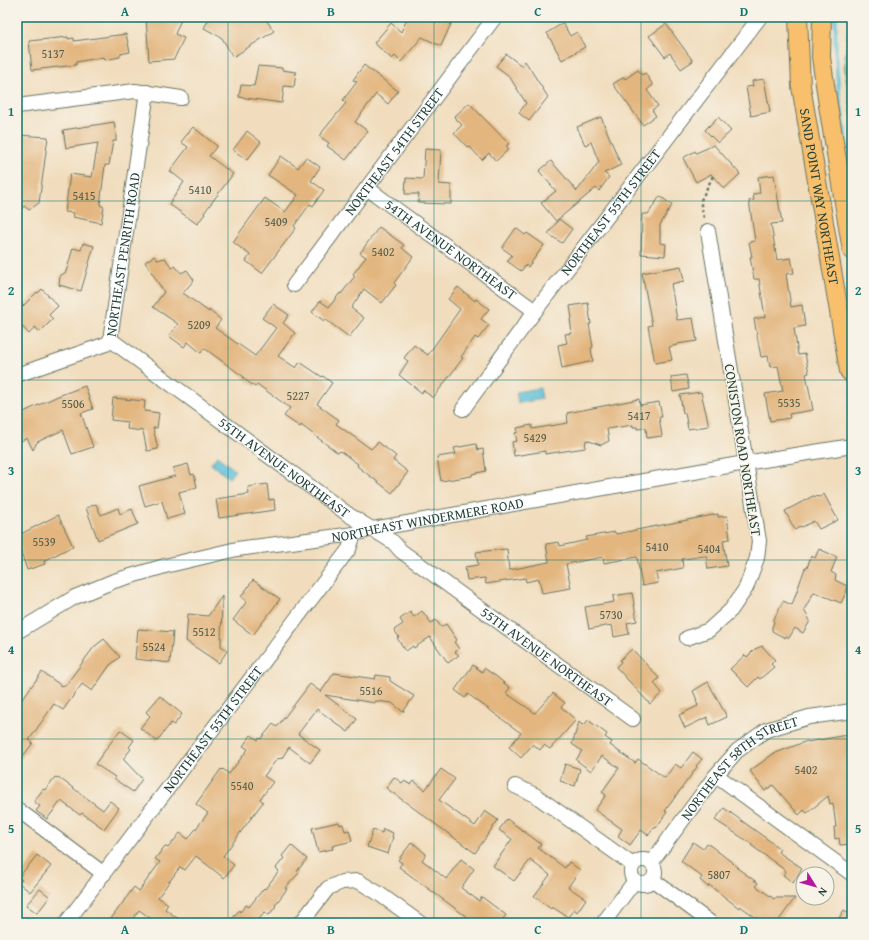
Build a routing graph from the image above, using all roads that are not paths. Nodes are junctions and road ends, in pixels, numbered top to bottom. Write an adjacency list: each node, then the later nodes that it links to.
1 (495, 17): 8 (street, NORTHEAST 54TH STREET)
2 (760, 17): 12 (street, NORTHEAST 55TH STREET)
3 (798, 17): 14 (main road, SAND POINT WAY NORTHEAST)
4 (822, 17): 10 (main road, SAND POINT WAY NORTHEAST)
5 (147, 92): 6 (street); 7 (street); 13 (street, NORTHEAST PENRITH ROAD)
6 (181, 98)
7 (17, 106)
8 (367, 188): 11 (street, NORTHEAST 54TH STREET); 12 (street, 54TH AVENUE NORTHEAST)
9 (708, 231): 18 (street, CONISTON ROAD NORTHEAST)
10 (852, 251)
11 (294, 286)
12 (535, 311): 16 (street, NORTHEAST 55TH STREET)
13 (111, 340): 15 (street, NORTHEAST PENRITH ROAD); 19 (street, 55TH AVENUE NORTHEAST)
14 (852, 374)
15 (17, 375)
16 (463, 409)
17 (852, 446): 18 (street, NORTHEAST WINDERMERE ROAD)
18 (745, 463): 19 (street, NORTHEAST WINDERMERE ROAD); 22 (street, CONISTON ROAD NORTHEAST)
19 (373, 529): 20 (street, NORTHEAST WINDERMERE ROAD); 24 (street, 55TH AVENUE NORTHEAST)
20 (354, 534): 21 (street, NORTHEAST WINDERMERE ROAD); 30 (street, NORTHEAST 55TH STREET)
21 (17, 632)
22 (687, 638)
23 (852, 711): 25 (street, NORTHEAST 58TH STREET)
24 (633, 719)
25 (716, 776): 28 (street, NORTHEAST 58TH STREET); 31 (street)
26 (515, 786): 29 (street)
27 (17, 809): 30 (street)
28 (651, 863): 29 (street); 32 (street)
29 (633, 865): 33 (street)
30 (104, 874): 34 (street, NORTHEAST 55TH STREET)
31 (852, 874)
32 (653, 880): 33 (street); 38 (street)
33 (634, 882): 37 (street)
34 (66, 923)
35 (301, 923): 36 (street)
36 (420, 923)
37 (603, 923)
38 (712, 923)

